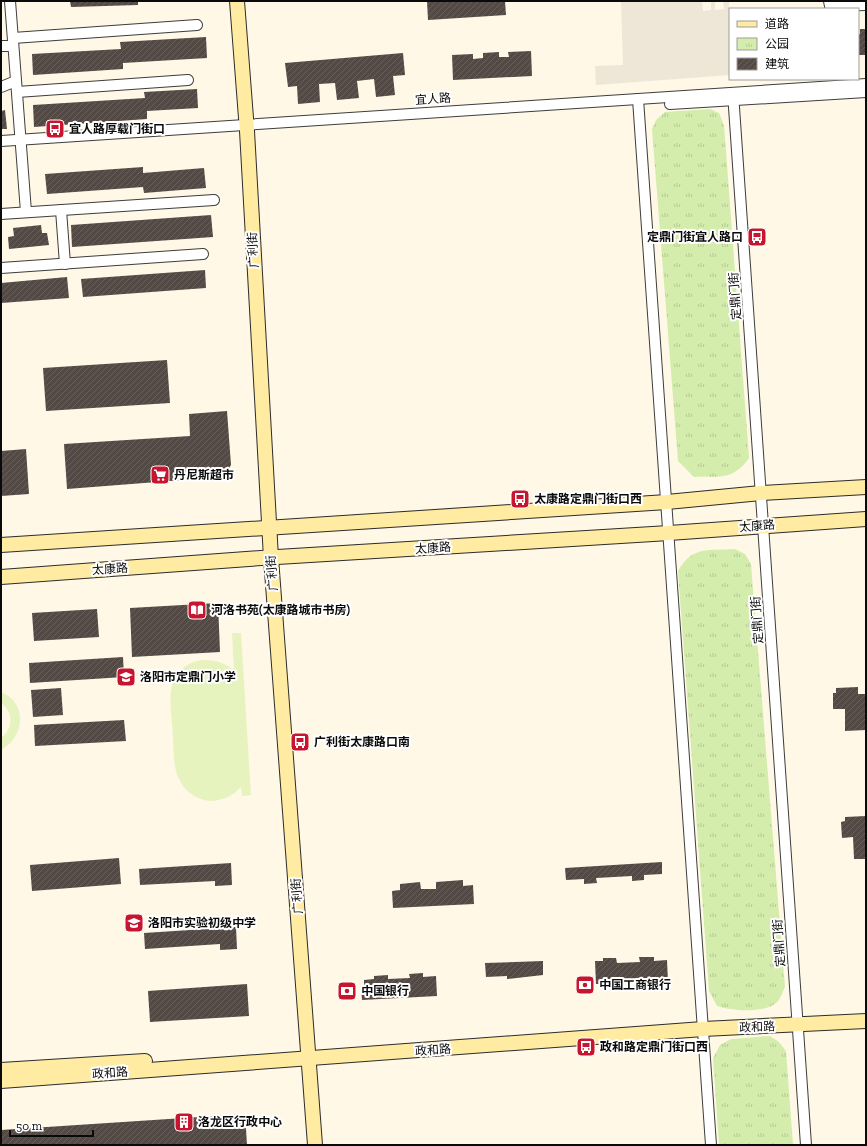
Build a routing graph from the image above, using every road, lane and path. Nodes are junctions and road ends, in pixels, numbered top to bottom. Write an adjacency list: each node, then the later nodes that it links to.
1 (10, 1): 7 (street)
2 (227, 1): 17 (street, 广利街)
3 (237, 1): 17 (street, 广利街)
4 (830, 1): 5 (street)
5 (866, 5)
6 (197, 25): 7 (street)
7 (13, 42): 8 (street); 10 (street)
8 (1, 46)
9 (188, 80): 13 (street)
10 (16, 81): 12 (street); 13 (street)
11 (866, 84): 15 (street, 宜人路)
12 (1, 87)
13 (17, 92): 19 (street)
14 (866, 92): 15 (street, 宜人路)
15 (734, 96): 16 (street, 宜人路); 29 (street, 定鼎门街)
16 (638, 102): 17 (street, 宜人路); 30 (street)
17 (242, 128): 19 (street, 宜人路); 33 (street, 广利街)
18 (1, 141): 19 (street, 宜人路)
19 (21, 143): 20 (street, 宜人路); 23 (street)
20 (1, 147)
21 (214, 200): 22 (street)
22 (61, 210): 23 (street); 26 (street)
23 (26, 212): 24 (street)
24 (1, 214)
25 (203, 254): 26 (street)
26 (65, 264): 27 (street)
27 (1, 268)
28 (866, 487): 29 (street)
29 (761, 494): 30 (street); 32 (street, 定鼎门街)
30 (667, 502): 33 (street); 34 (street)
31 (866, 519): 32 (street, 太康路)
32 (764, 525): 34 (street, 太康路); 39 (street, 定鼎门街)
33 (264, 528): 35 (street); 36 (street, 广利街)
34 (669, 533): 36 (street, 太康路); 41 (street)
35 (1, 545)
36 (266, 558): 37 (street, 太康路); 42 (street, 广利街)
37 (1, 578)
38 (866, 1012): 39 (street, 政和路)
39 (797, 1021): 40 (street, 政和路); 41 (street, 政和路); 48 (street, 定鼎门街)
40 (866, 1021)
41 (702, 1025): 42 (street, 政和路); 47 (street)
42 (304, 1055): 43 (street, 政和路); 44 (street, 政和路); 45 (street, 广利街); 46 (street, 广利街)
43 (1, 1070)
44 (1, 1081)
45 (305, 1145)
46 (315, 1145)
47 (711, 1145)
48 (806, 1145)

